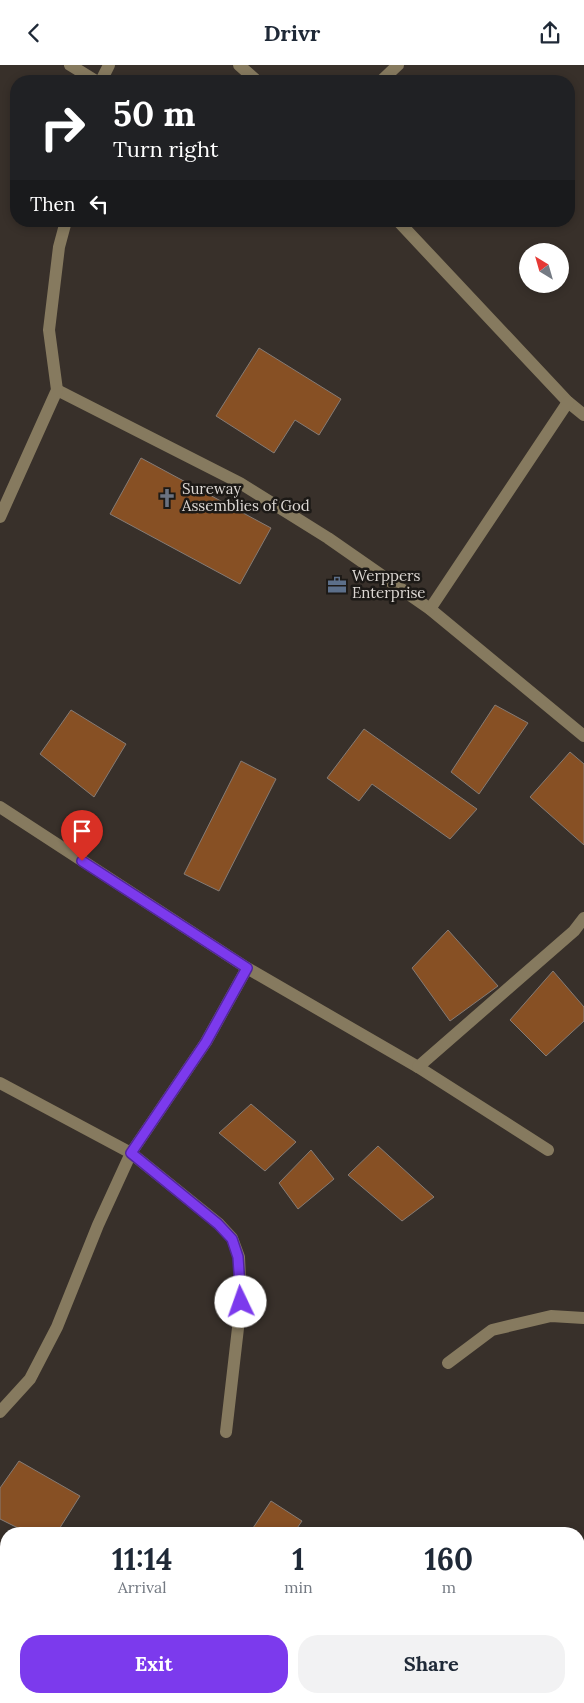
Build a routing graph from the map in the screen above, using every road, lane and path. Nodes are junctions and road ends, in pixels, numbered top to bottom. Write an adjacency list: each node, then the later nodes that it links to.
1 (70, 65): 4 (street)
2 (239, 65): 5 (street)
3 (398, 65): 6 (street)
4 (86, 75)
5 (250, 75)
6 (388, 75)
7 (64, 227): 9 (street)
8 (404, 227): 10 (street)
9 (57, 390): 12 (street); 13 (street)
10 (568, 402): 11 (street); 13 (street)
11 (584, 415)
12 (0, 517)
13 (430, 609): 14 (street)
14 (584, 736)
15 (0, 807): 17 (street)
16 (584, 918): 18 (street)
17 (247, 968): 18 (street); 21 (street)
18 (418, 1067): 20 (street)
19 (0, 1083): 21 (street)
20 (548, 1150)
21 (131, 1153): 24 (street); 25 (street)
22 (584, 1318): 23 (street)
23 (448, 1363)
24 (0, 1412)
25 (226, 1432)

